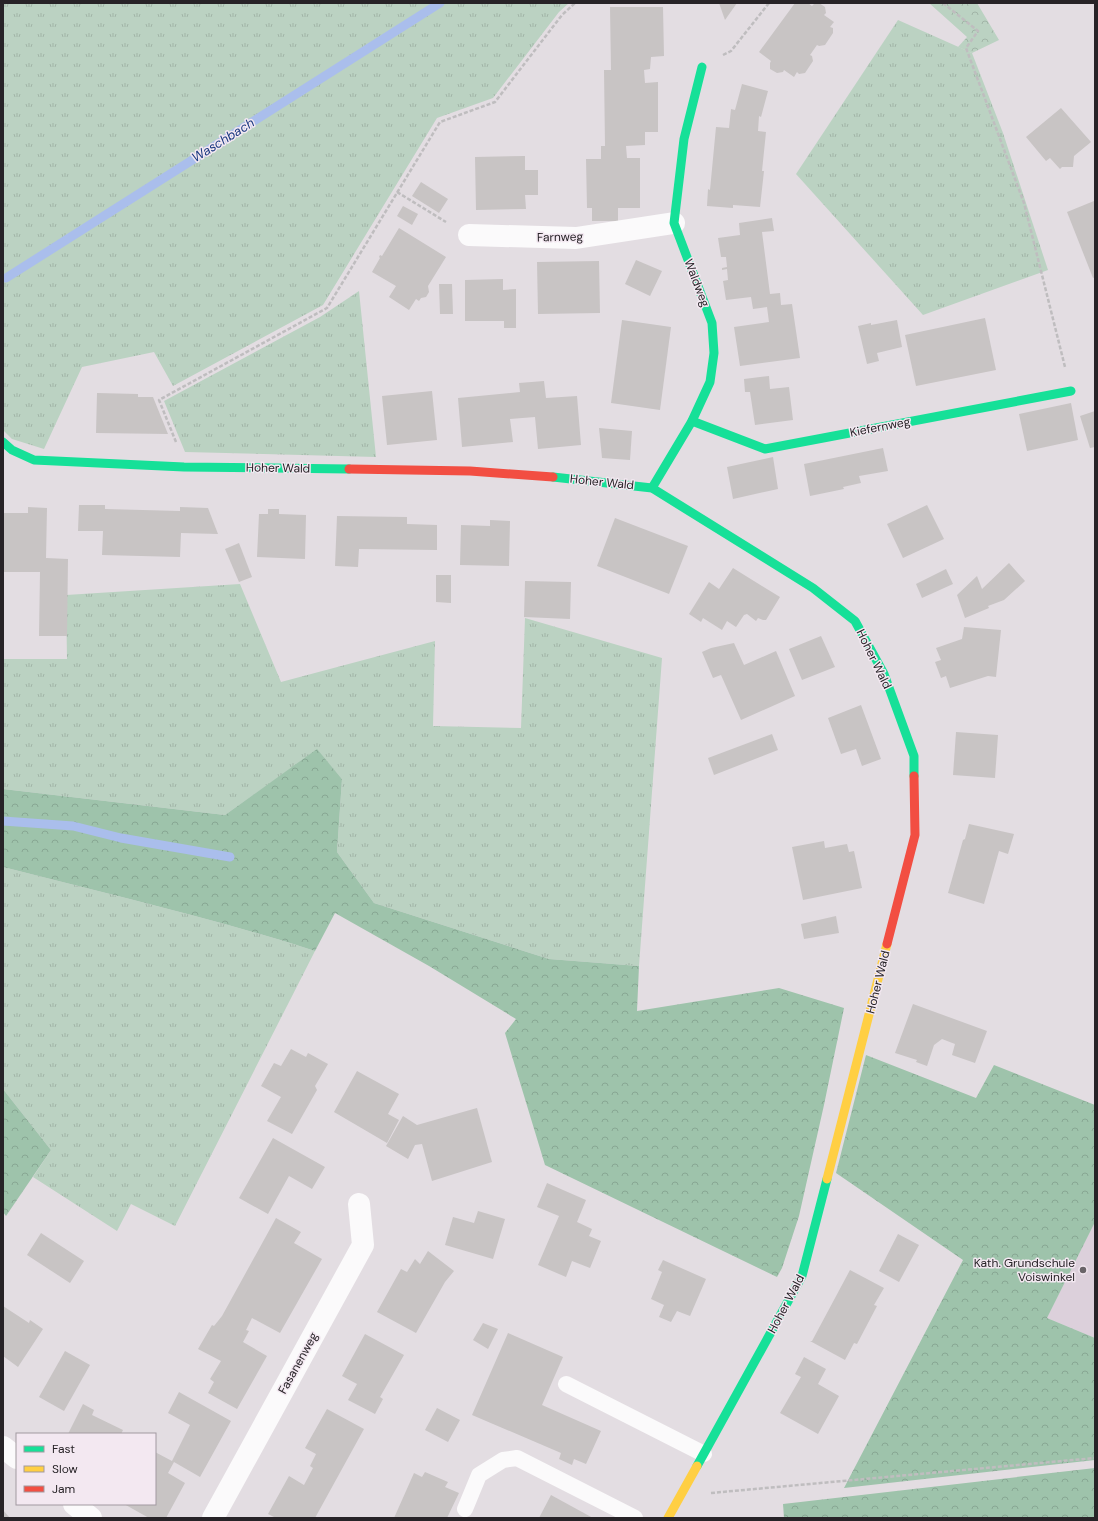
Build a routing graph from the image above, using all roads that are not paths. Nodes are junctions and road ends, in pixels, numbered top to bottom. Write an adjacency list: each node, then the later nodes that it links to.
1 (702, 67): 2 (street, Waldweg)
2 (674, 223): 3 (street, Farnweg); 5 (street, Waldweg)
3 (469, 235)
4 (1071, 391): 5 (street, Kiefernweg)
5 (692, 421): 7 (street, Waldweg)
6 (3, 442): 7 (street, Hoher Wald)
7 (652, 488): 11 (street, Hoher Wald)
8 (359, 1204): 16 (street, Fasanenweg)
9 (566, 1384): 11 (lane)
10 (3, 1447): 12 (street)
11 (704, 1454): 18 (street, Hoher Wald)
12 (16, 1457)
13 (75, 1505): 15 (street)
14 (465, 1509): 17 (lane)
15 (91, 1518)
16 (214, 1518)
17 (635, 1518)
18 (668, 1518)

